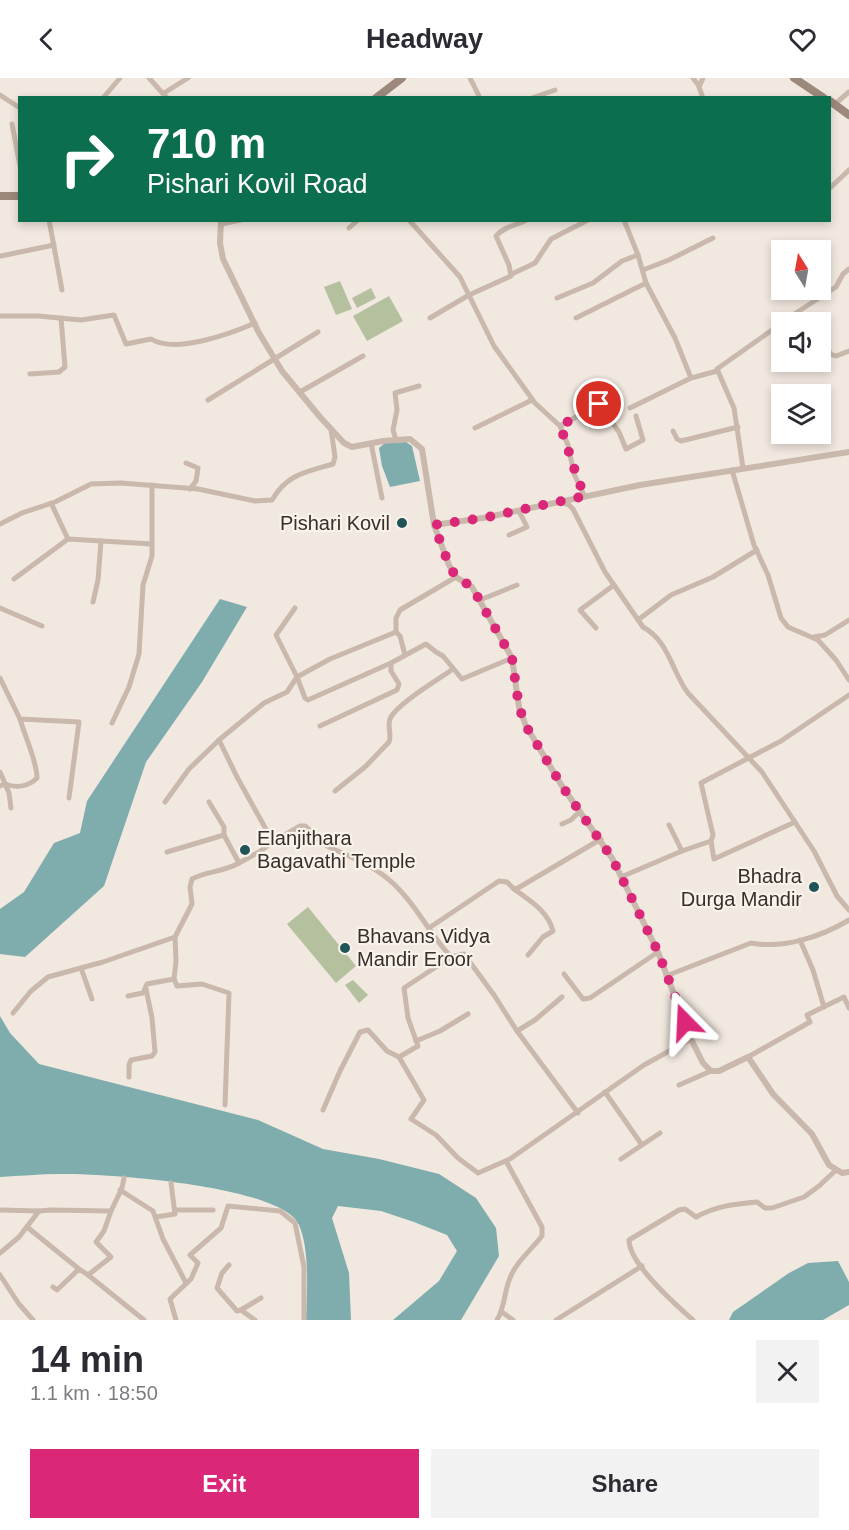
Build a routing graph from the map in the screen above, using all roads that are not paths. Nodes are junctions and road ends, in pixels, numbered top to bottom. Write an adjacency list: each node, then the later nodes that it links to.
1 (120, 78): 14 (street)
2 (149, 78): 13 (street)
3 (188, 78): 13 (street)
4 (402, 78): 15 (main road)
5 (470, 78): 16 (street)
6 (693, 78): 9 (street)
7 (704, 78): 9 (street)
8 (794, 78): 19 (main road)
9 (699, 86): 18 (street)
10 (555, 90): 17 (street)
11 (849, 92): 20 (street)
12 (0, 95): 21 (street)
13 (166, 95)
14 (105, 96)
15 (379, 96)
16 (479, 96)
17 (538, 96)
18 (702, 96)
19 (821, 96)
20 (831, 102): 22 (main road)
21 (18, 107)
22 (849, 115)
23 (12, 124): 24 (street)
24 (18, 156)
25 (849, 170): 26 (street)
26 (831, 187)
27 (0, 196): 28 (main road)
28 (18, 196)
29 (49, 222): 38 (street)
30 (221, 222): 53 (street)
31 (356, 222): 36 (street)
32 (411, 222): 46 (street)
33 (521, 222): 43 (street)
34 (584, 222): 43 (street)
35 (625, 222): 39 (street)
36 (349, 228)
37 (712, 238): 42 (street)
38 (54, 245): 40 (street); 45 (street)
39 (638, 255): 42 (street); 47 (street)
40 (1, 256)
41 (849, 269): 48 (street)
42 (642, 270): 44 (street)
43 (512, 274): 46 (street)
44 (646, 283): 52 (street); 62 (street)
45 (62, 290)
46 (469, 295): 51 (street); 66 (street)
47 (557, 298)
48 (797, 312)
49 (0, 316): 50 (street)
50 (61, 318): 53 (street); 61 (street)
51 (430, 318)
52 (576, 318)
53 (255, 323): 59 (street)
54 (771, 330): 60 (street)
55 (318, 332): 59 (street)
56 (849, 351): 57 (street)
57 (831, 355)
58 (363, 356): 64 (street)
59 (275, 359): 64 (street); 65 (street)
60 (717, 371): 62 (street); 70 (street)
61 (30, 374)
62 (691, 378): 67 (street)
63 (419, 386): 74 (street)
64 (300, 392): 72 (street)
65 (208, 400)
66 (532, 400): 69 (street); 71 (street)
67 (630, 408)
68 (636, 416): 69 (street)
69 (560, 426): 82 (street)
70 (738, 427): 73 (street); 78 (street)
71 (475, 428)
72 (332, 429): 75 (street); 81 (street)
73 (673, 431)
74 (396, 440): 75 (street); 88 (street)
75 (371, 443): 83 (street)
76 (849, 452): 78 (street)
77 (186, 463): 81 (street)
78 (743, 468): 79 (street)
79 (732, 470): 82 (street); 93 (street)
80 (152, 485): 81 (street); 85 (street); 92 (street)
81 (190, 489)
82 (585, 496): 84 (street)
83 (382, 498)
84 (558, 502): 86 (street); 97 (street)
85 (51, 503): 87 (street); 90 (street)
86 (519, 510): 88 (street); 89 (street)
87 (0, 524)
88 (434, 525): 94 (street)
89 (509, 535)
90 (68, 539): 91 (street); 95 (street)
91 (101, 541): 92 (street); 99 (street)
92 (152, 544): 117 (street)
93 (757, 550): 102 (street); 107 (street)
94 (456, 577): 98 (street); 106 (street)
95 (14, 579)
96 (517, 585): 98 (street)
97 (614, 585): 102 (street); 105 (street)
98 (480, 600): 109 (street)
99 (93, 602)
100 (0, 608): 104 (street)
101 (295, 608): 112 (street)
102 (639, 620): 120 (street)
103 (849, 620): 107 (street)
104 (42, 626)
105 (596, 628)
106 (396, 632): 108 (street); 112 (street)
107 (812, 638): 114 (street)
108 (405, 655): 110 (street); 111 (street)
109 (512, 658): 111 (street); 128 (street)
110 (391, 663): 112 (street); 118 (street)
111 (453, 669): 123 (street)
112 (297, 677): 119 (street)
113 (0, 678): 116 (street)
114 (849, 680)
115 (849, 694): 120 (street)
116 (20, 719): 122 (street); 124 (street)
117 (112, 723)
118 (320, 726)
119 (219, 740): 125 (street); 135 (street)
120 (750, 758): 129 (street); 134 (street)
121 (0, 772): 122 (street)
122 (3, 785): 127 (street)
123 (335, 791)
124 (69, 798)
125 (165, 802)
126 (209, 802): 132 (street)
127 (11, 808)
128 (580, 812): 130 (street); 133 (street)
129 (795, 822): 134 (street); 141 (street)
130 (562, 824)
131 (669, 825): 136 (street)
132 (224, 835): 137 (street); 138 (street)
133 (601, 839): 139 (street); 140 (street)
134 (711, 841): 136 (street)
135 (273, 842): 138 (street); 143 (street)
136 (682, 851): 139 (street)
137 (167, 852)
138 (239, 863): 144 (street)
139 (621, 877): 146 (street)
140 (514, 889): 143 (street); 147 (street)
141 (849, 910)
142 (849, 920): 145 (street)
143 (429, 928): 148 (street)
144 (176, 937): 149 (street); 152 (street)
145 (800, 940): 151 (street); 157 (street)
146 (658, 952): 150 (street); 151 (street)
147 (528, 955)
148 (451, 957): 161 (street); 163 (street)
149 (81, 968): 156 (street); 159 (street)
150 (564, 974)
151 (666, 976): 162 (street)
152 (174, 979): 153 (street); 170 (street)
153 (146, 989): 154 (street); 167 (street)
154 (128, 996)
155 (562, 997): 161 (street)
156 (92, 999)
157 (824, 1007): 158 (street); 165 (street)
158 (849, 1008)
159 (13, 1013)
160 (468, 1014): 163 (street)
161 (517, 1031): 172 (street)
162 (691, 1039): 166 (street); 169 (street)
163 (417, 1041): 164 (street)
164 (399, 1057): 171 (street); 176 (street)
165 (748, 1057): 166 (street); 177 (street)
166 (711, 1071): 168 (street)
167 (129, 1077)
168 (679, 1085)
169 (605, 1092): 172 (street); 174 (street)
170 (225, 1105)
171 (323, 1110)
172 (578, 1113): 176 (street)
173 (660, 1133): 174 (street)
174 (642, 1145): 175 (street)
175 (621, 1159)
176 (506, 1161): 199 (street)
177 (835, 1171): 178 (street); 191 (street)
178 (849, 1172)
179 (124, 1178): 181 (street)
180 (171, 1183): 183 (street)
181 (120, 1190): 186 (street); 187 (street)
182 (0, 1210): 185 (street)
183 (175, 1210): 184 (street); 187 (street)
184 (213, 1210)
185 (39, 1211): 186 (street); 188 (street)
186 (111, 1211): 194 (street)
187 (156, 1217): 195 (street)
188 (27, 1227): 189 (street); 192 (street)
189 (0, 1253)
190 (229, 1265): 198 (street)
191 (642, 1266): 207 (street); 208 (street)
192 (79, 1269): 194 (street); 196 (street)
193 (0, 1275): 200 (street)
194 (88, 1275): 201 (street)
195 (186, 1283): 202 (street); 204 (street)
196 (53, 1287)
197 (261, 1298): 198 (street)
198 (242, 1310): 203 (street)
199 (502, 1312): 205 (street); 206 (street)
200 (33, 1320)
201 (144, 1320)
202 (176, 1320)
203 (255, 1320)
204 (304, 1320)
205 (497, 1320)
206 (513, 1320)
207 (556, 1320)
208 (693, 1320)

